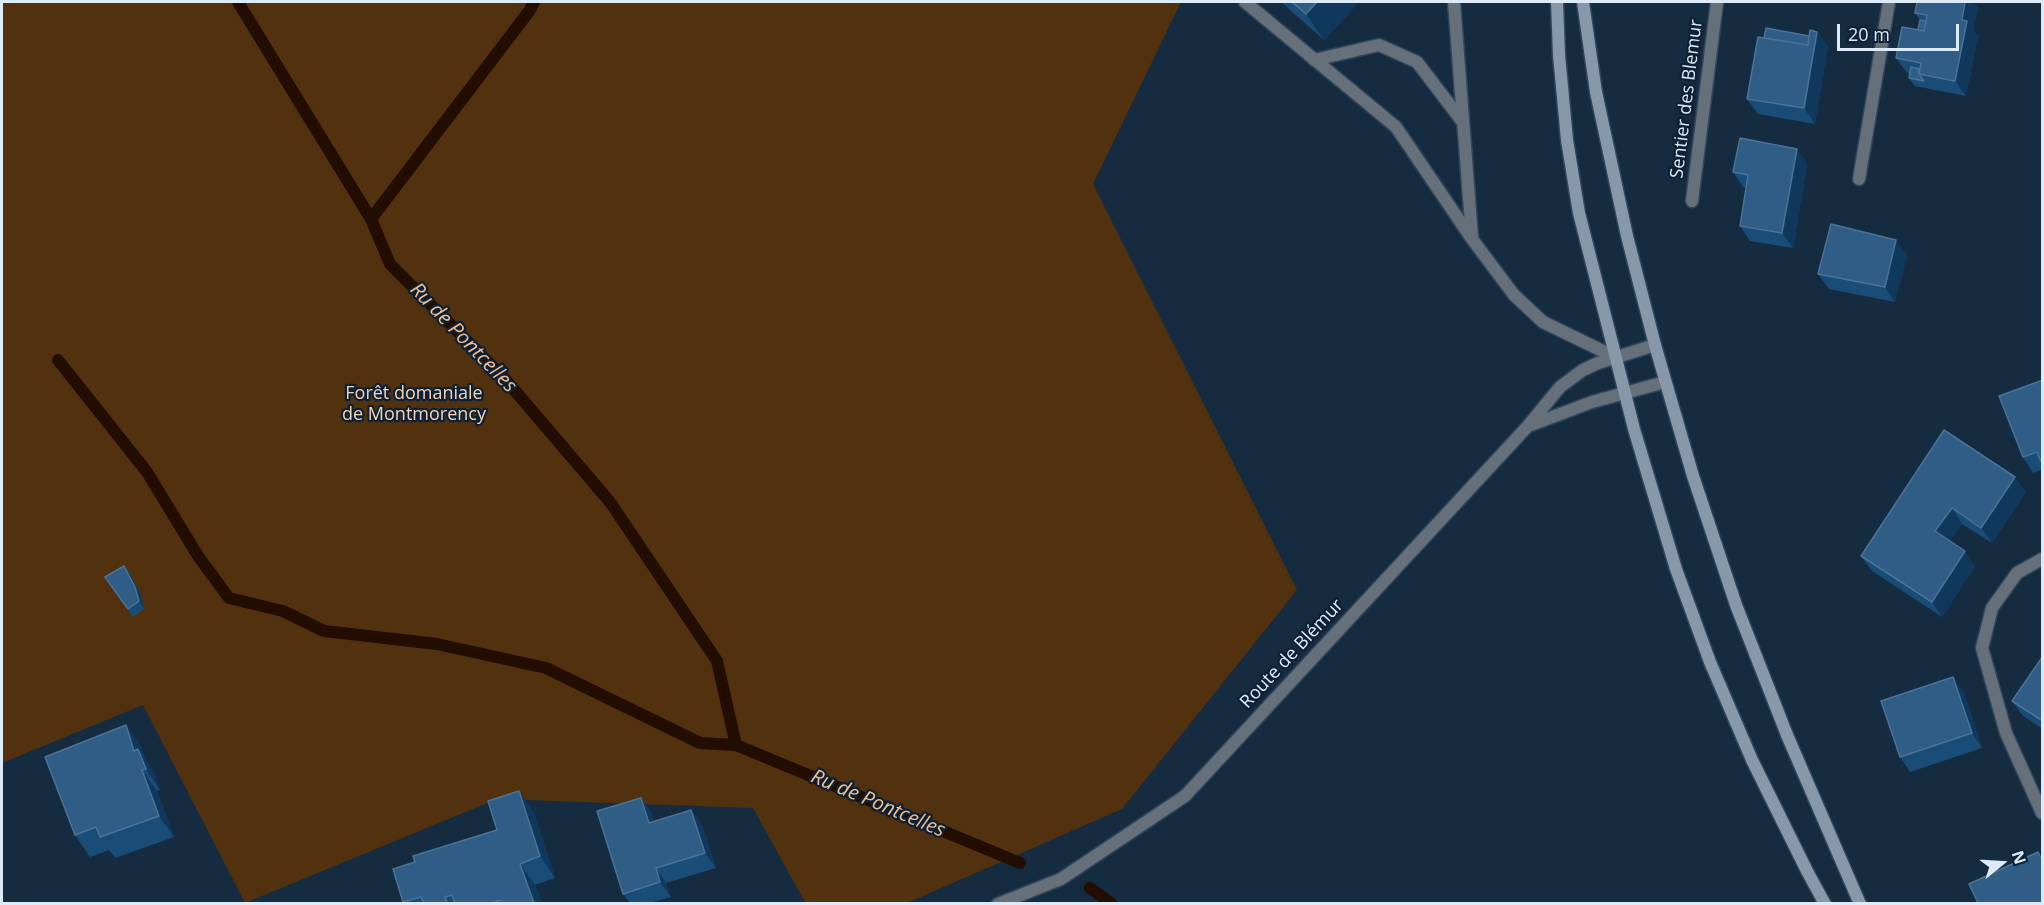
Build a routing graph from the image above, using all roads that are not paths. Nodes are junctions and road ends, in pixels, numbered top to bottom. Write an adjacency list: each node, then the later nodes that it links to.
1 (1245, 2): 7 (street)
2 (1454, 2): 8 (street)
3 (1557, 2): 13 (main road)
4 (1583, 2): 12 (main road)
5 (1717, 2): 10 (street, Sentier des Blemur)
6 (1889, 2): 9 (street)
7 (1314, 60): 8 (street); 11 (street)
8 (1463, 122): 11 (street)
9 (1859, 179)
10 (1692, 201)
11 (1472, 239): 13 (street)
12 (1655, 345): 13 (street, Route de Blémur); 14 (main road)
13 (1615, 357): 15 (main road); 16 (street, Route de Blémur)
14 (1665, 382): 15 (street, Route de Blémur); 21 (main road)
15 (1625, 394): 16 (street, Route de Blémur); 20 (main road)
16 (1527, 427): 19 (street, Route de Blémur)
17 (2043, 559): 18 (street)
18 (2043, 813)
19 (998, 903)
20 (1825, 903)
21 (1860, 903)

